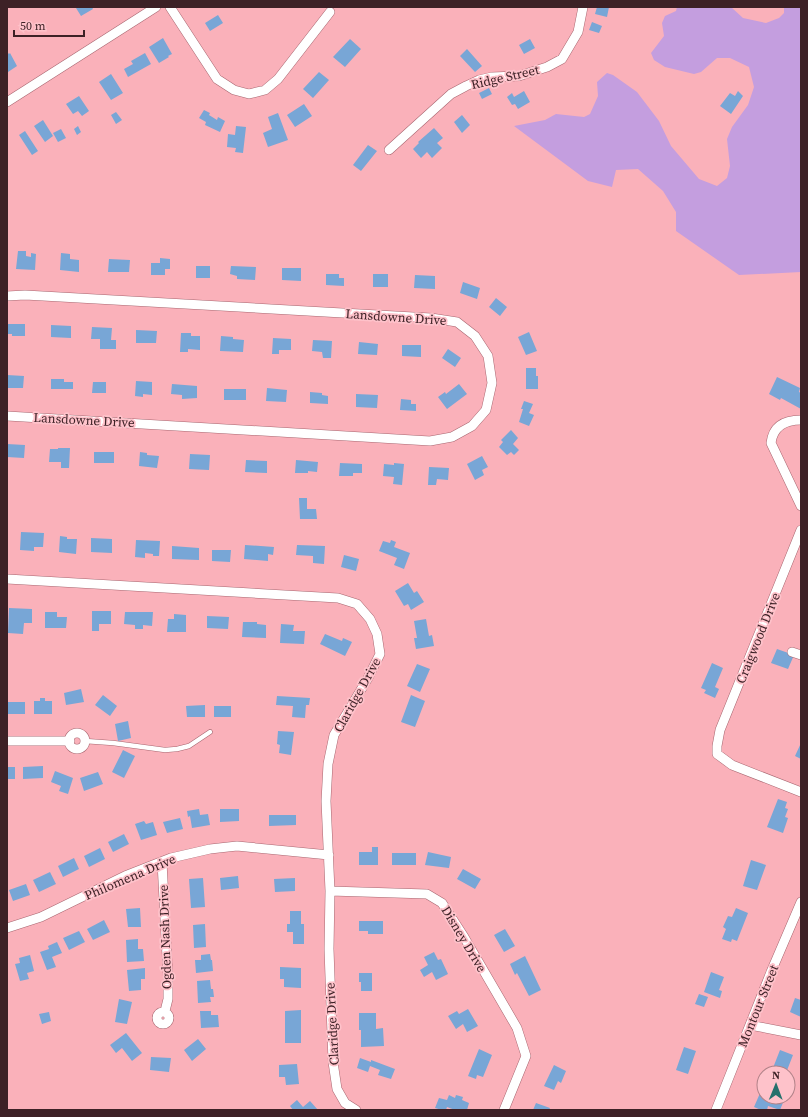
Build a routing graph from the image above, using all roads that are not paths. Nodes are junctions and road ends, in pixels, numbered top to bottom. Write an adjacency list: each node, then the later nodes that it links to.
1 (156, 7): 5 (street)
2 (170, 7): 4 (street)
3 (583, 7): 6 (street, Ridge Street)
4 (330, 12)
5 (7, 102)
6 (389, 150)
7 (7, 296): 8 (street, Lansdowne Drive)
8 (7, 416)
9 (801, 420): 10 (street)
10 (801, 506)
11 (801, 530): 16 (street, Craigwood Drive)
12 (7, 579): 17 (street, Claridge Drive)
13 (210, 732): 15 (lane)
14 (7, 741): 15 (street)
15 (85, 741)
16 (801, 792)
17 (329, 855): 18 (street, Philomena Drive); 19 (street, Claridge Drive)
18 (162, 862): 21 (street, Philomena Drive); 22 (street, Ogden Nash Drive)
19 (330, 891): 25 (street, Claridge Drive); 26 (street, Disney Drive)
20 (801, 902): 23 (street, Montour Street)
21 (7, 928)
22 (165, 1012)
23 (750, 1025): 24 (street); 27 (street, Montour Street)
24 (801, 1035)
25 (356, 1110)
26 (504, 1110)
27 (716, 1110)

